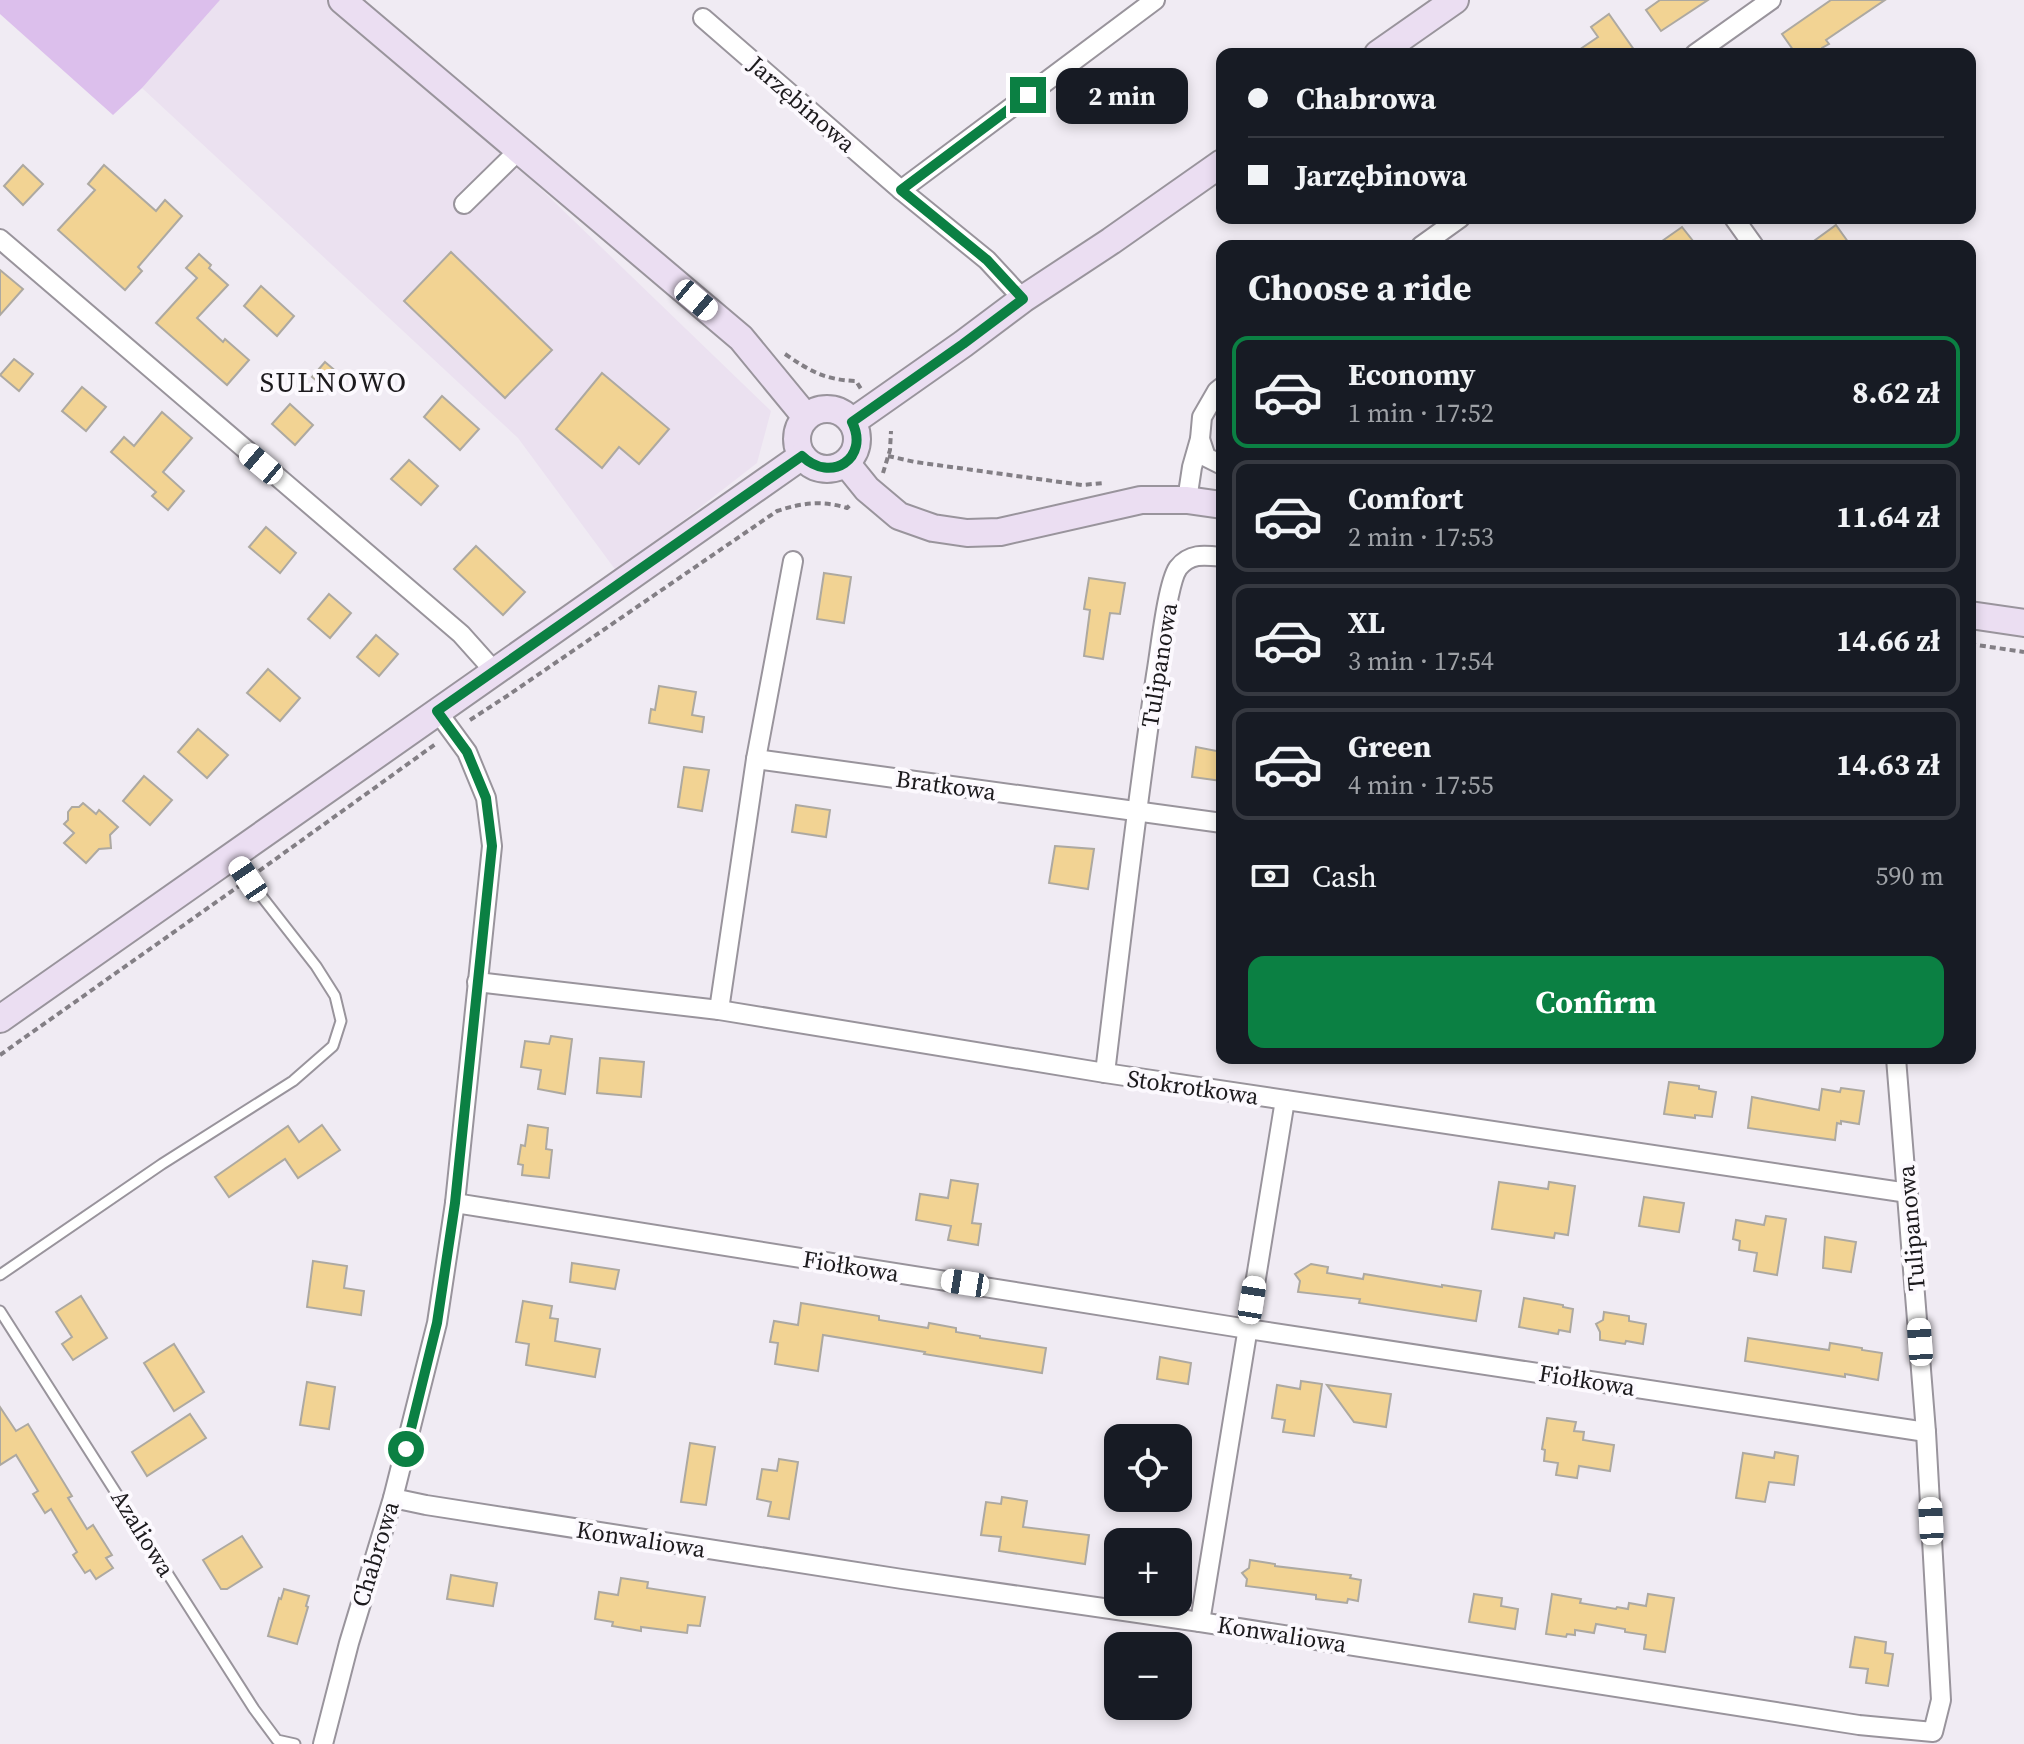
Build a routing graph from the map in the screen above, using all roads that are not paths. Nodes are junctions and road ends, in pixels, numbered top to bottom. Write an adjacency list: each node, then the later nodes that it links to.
1 (342, 0): 8 (main road)
2 (1155, 0): 10 (street)
3 (1455, 0): 6 (main road)
4 (1771, 0): 7 (street)
5 (703, 18): 10 (street, Jarzębinowa)
6 (1387, 48)
7 (1703, 48)
8 (519, 150): 11 (street); 17 (main road)
9 (1216, 167): 15 (main road)
10 (901, 190): 15 (street, Jarzębinowa)
11 (464, 204)
12 (1452, 224): 14 (street)
13 (0, 239): 29 (street)
14 (1429, 240)
15 (1023, 299): 18 (main road)
16 (1216, 393): 19 (street)
17 (806, 417): 18 (main road); 20 (main road)
18 (852, 422): 22 (main road)
19 (1200, 439): 21 (street); 23 (street)
20 (802, 456): 22 (main road); 29 (main road)
21 (1216, 462)
22 (846, 463): 23 (main road)
23 (1187, 500): 24 (main road)
24 (1216, 504)
25 (1216, 556): 32 (street, Tulipanowa)
26 (793, 561): 31 (street)
27 (1976, 616): 28 (main road)
28 (2024, 623)
29 (495, 672): 30 (main road)
30 (445, 722): 34 (main road); 35 (street, Chabrowa)
31 (756, 759): 32 (street, Bratkowa); 36 (street)
32 (1136, 811): 33 (street, Bratkowa); 39 (street)
33 (1216, 822)
34 (233, 857): 37 (main road); 43 (lane)
35 (477, 982): 36 (street, Stokrotkowa); 42 (street, Chabrowa)
36 (719, 1010): 39 (street, Stokrotkowa)
37 (0, 1019)
38 (1897, 1064): 41 (street, Tulipanowa)
39 (1105, 1073): 40 (street, Stokrotkowa)
40 (1285, 1100): 41 (street, Stokrotkowa); 45 (street)
41 (1908, 1193): 46 (street, Tulipanowa)
42 (455, 1203): 45 (street, Fiołkowa); 47 (street, Chabrowa)
43 (0, 1275)
44 (0, 1311): 50 (lane, Azaliowa)
45 (1248, 1329): 46 (street, Fiołkowa); 48 (street)
46 (1926, 1432): 49 (street, Tulipanowa)
47 (393, 1498): 48 (street, Konwaliowa); 51 (street, Chabrowa)
48 (1200, 1622): 49 (street, Konwaliowa)
49 (1933, 1732)
50 (295, 1744)
51 (323, 1744)

